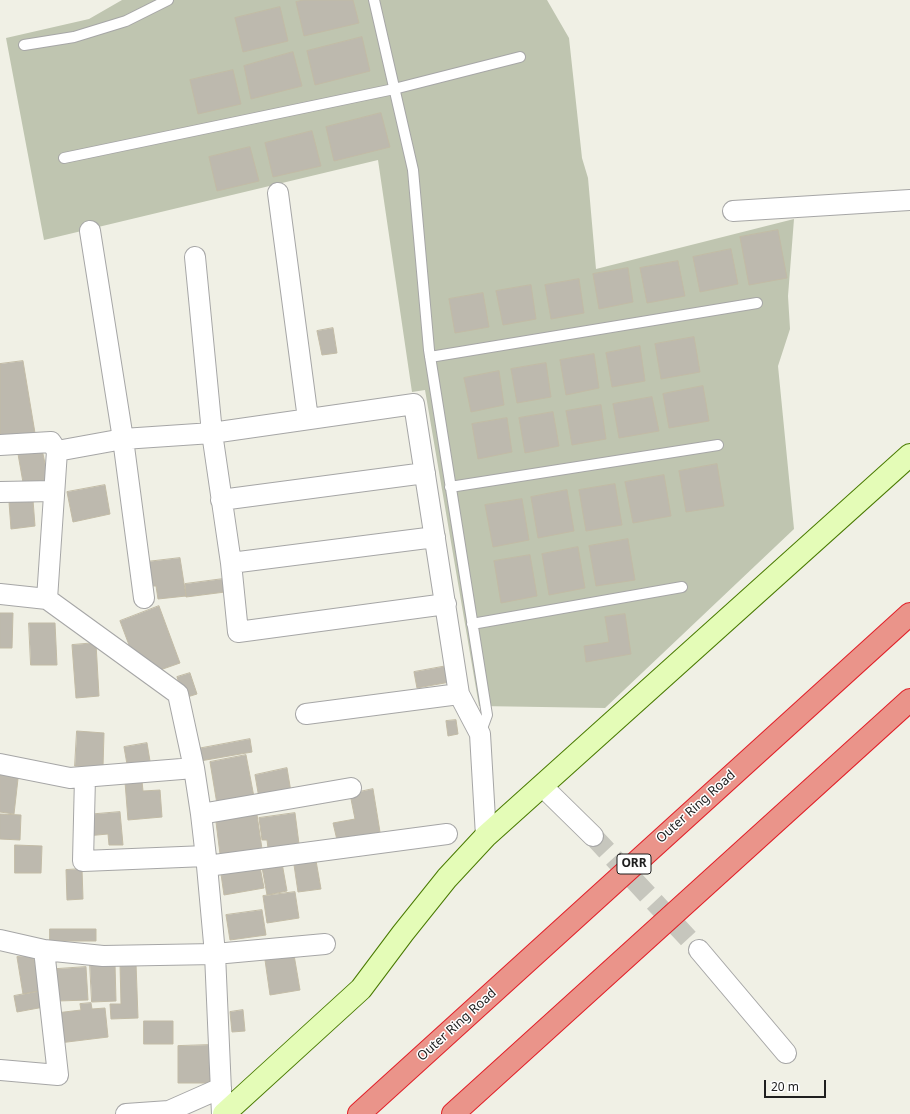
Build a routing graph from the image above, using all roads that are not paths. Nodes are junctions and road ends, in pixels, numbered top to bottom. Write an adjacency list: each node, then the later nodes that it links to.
1 (168, 0): 3 (lane)
2 (374, 0): 5 (lane)
3 (24, 45)
4 (520, 57): 5 (lane)
5 (394, 89): 6 (lane); 13 (lane)
6 (64, 158)
7 (278, 193): 14 (street)
8 (910, 200): 9 (street)
9 (733, 211)
10 (90, 231): 16 (street)
11 (195, 257): 15 (street)
12 (757, 302): 13 (lane)
13 (430, 357): 22 (lane)
14 (308, 419): 15 (street); 21 (street)
15 (212, 433): 16 (street); 25 (street)
16 (123, 439): 19 (street); 30 (street)
17 (0, 445): 19 (street)
18 (718, 445): 22 (lane)
19 (56, 451): 23 (street)
20 (910, 455): 42 (main road)
21 (425, 473): 25 (street); 26 (street)
22 (450, 487): 34 (lane)
23 (54, 491): 24 (street); 31 (street)
24 (0, 492)
25 (221, 500): 27 (street)
26 (435, 537): 27 (street); 32 (street)
27 (231, 563): 32 (street)
28 (682, 587): 34 (lane)
29 (0, 594): 31 (street)
30 (144, 598)
31 (47, 599): 40 (street)
32 (446, 604): 35 (street)
33 (910, 614): 59 (highway, Outer Ring Road / ORR)
34 (472, 624): 38 (lane)
35 (459, 694): 37 (street); 38 (street)
36 (910, 700): 60 (highway)
37 (306, 714)
38 (480, 734): 46 (street)
39 (0, 764): 41 (street)
40 (194, 768): 41 (street); 44 (street)
41 (85, 777): 48 (street)
42 (542, 786): 46 (main road); 47 (street)
43 (351, 788): 44 (street)
44 (201, 814): 48 (street)
45 (447, 834): 48 (street)
46 (486, 836): 58 (main road)
47 (592, 836)
48 (206, 861): 53 (street)
49 (0, 940): 51 (street)
50 (325, 944): 53 (street)
51 (44, 950): 53 (street); 55 (street)
52 (699, 950): 54 (street)
53 (215, 954): 56 (street)
54 (786, 1053)
55 (0, 1070)
56 (221, 1088): 57 (street); 58 (street)
57 (126, 1114)
58 (223, 1114)
59 (359, 1114)
60 (453, 1114)

